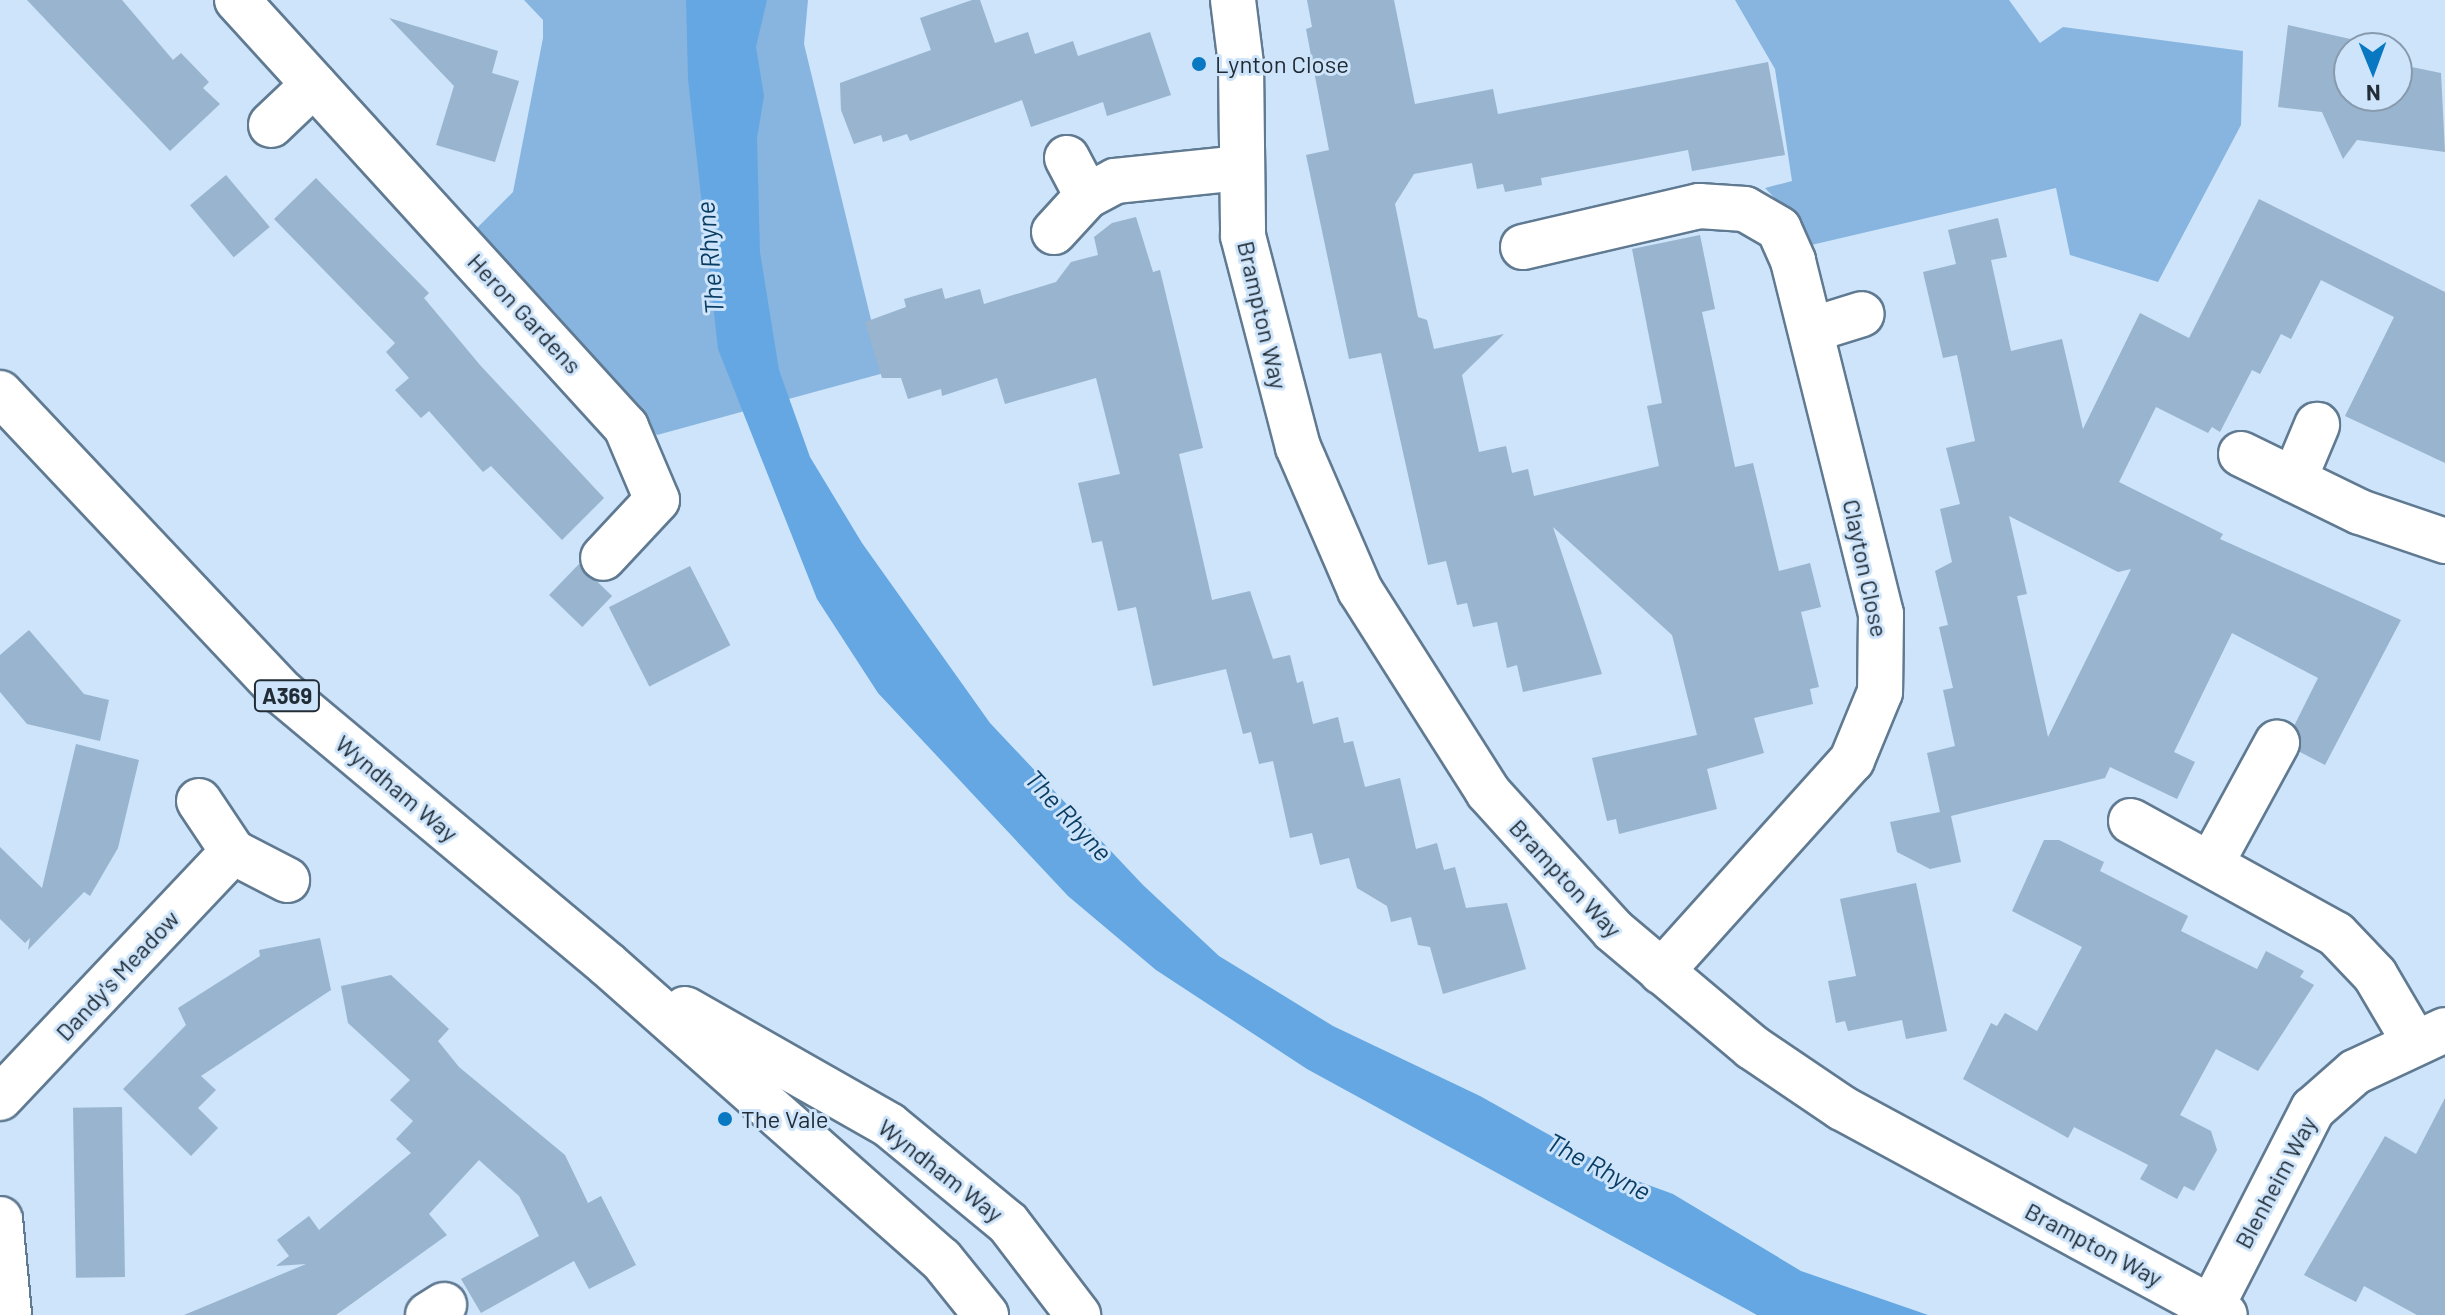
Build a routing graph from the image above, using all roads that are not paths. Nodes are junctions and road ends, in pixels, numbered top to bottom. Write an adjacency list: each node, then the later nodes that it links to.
1 (237, 0): 3 (street, Heron Gardens)
2 (1233, 0): 6 (street, Brampton Way)
3 (314, 84): 4 (street); 17 (street, Heron Gardens)
4 (271, 125)
5 (1067, 158): 7 (street)
6 (1241, 168): 7 (street); 25 (street, Brampton Way)
7 (1087, 196): 8 (street)
8 (1054, 232)
9 (1523, 247): 11 (street, Clayton Close)
10 (1862, 314): 11 (street)
11 (1811, 330): 25 (street, Clayton Close)
12 (0, 393): 24 (street, Wyndham Way / A369)
13 (2317, 425): 15 (street)
14 (2241, 454): 15 (street)
15 (2294, 480): 16 (street)
16 (2445, 541)
17 (603, 558)
18 (2277, 743): 22 (street)
19 (199, 801): 21 (street)
20 (2131, 821): 22 (street)
21 (233, 852): 23 (street); 27 (street, Dandy's Meadow)
22 (2212, 862): 26 (street)
23 (287, 880)
24 (607, 964): 31 (street, Wyndham Way / A369); 32 (street, Wyndham Way / A369)
25 (1661, 972): 29 (street, Brampton Way)
26 (2430, 1037): 29 (street, Blenheim Way)
27 (0, 1098)
28 (0, 1219): 30 (street)
29 (2218, 1311)
30 (9, 1315)
31 (986, 1315)
32 (1078, 1315)

